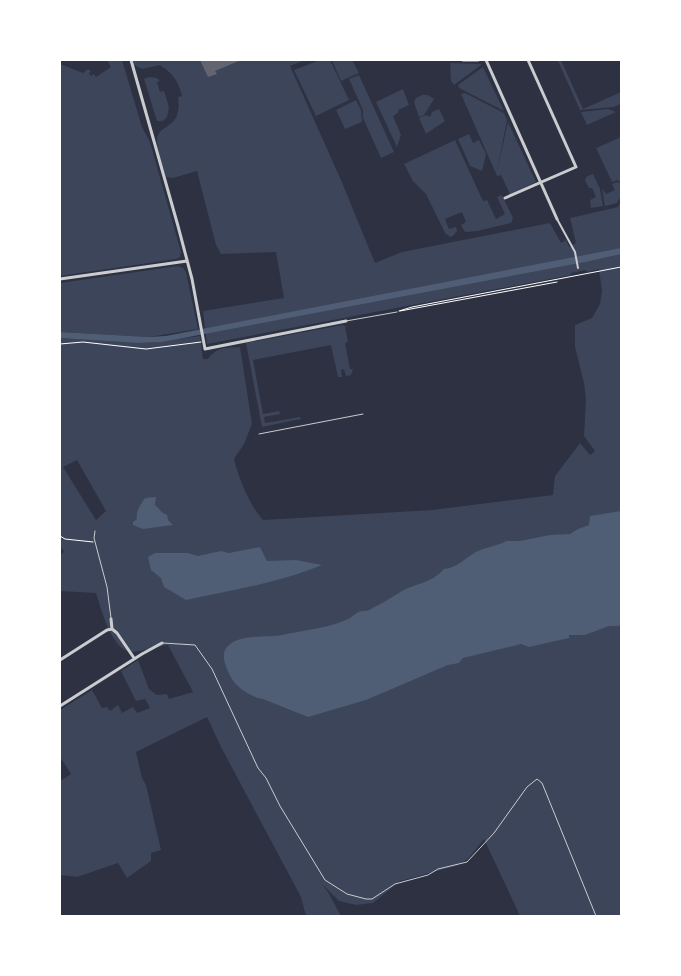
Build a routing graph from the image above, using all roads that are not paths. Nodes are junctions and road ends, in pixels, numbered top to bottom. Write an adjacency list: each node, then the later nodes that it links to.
1 (131, 60): 9 (street)
2 (463, 60): 3 (street)
3 (478, 60)
4 (486, 60): 6 (street)
5 (528, 60): 6 (street)
6 (542, 182): 7 (street); 8 (street)
7 (505, 198)
8 (557, 219): 10 (street)
9 (187, 261): 11 (street); 13 (street)
10 (578, 268)
11 (60, 279)
12 (397, 312): 13 (lane)
13 (346, 321)
14 (363, 414): 15 (lane)
15 (259, 434)
16 (95, 531): 17 (lane)
17 (111, 619): 18 (street)
18 (112, 629): 20 (street); 21 (street)
19 (162, 643): 20 (street); 23 (lane)
20 (134, 658): 22 (street)
21 (60, 660)
22 (60, 706)
23 (596, 916)

